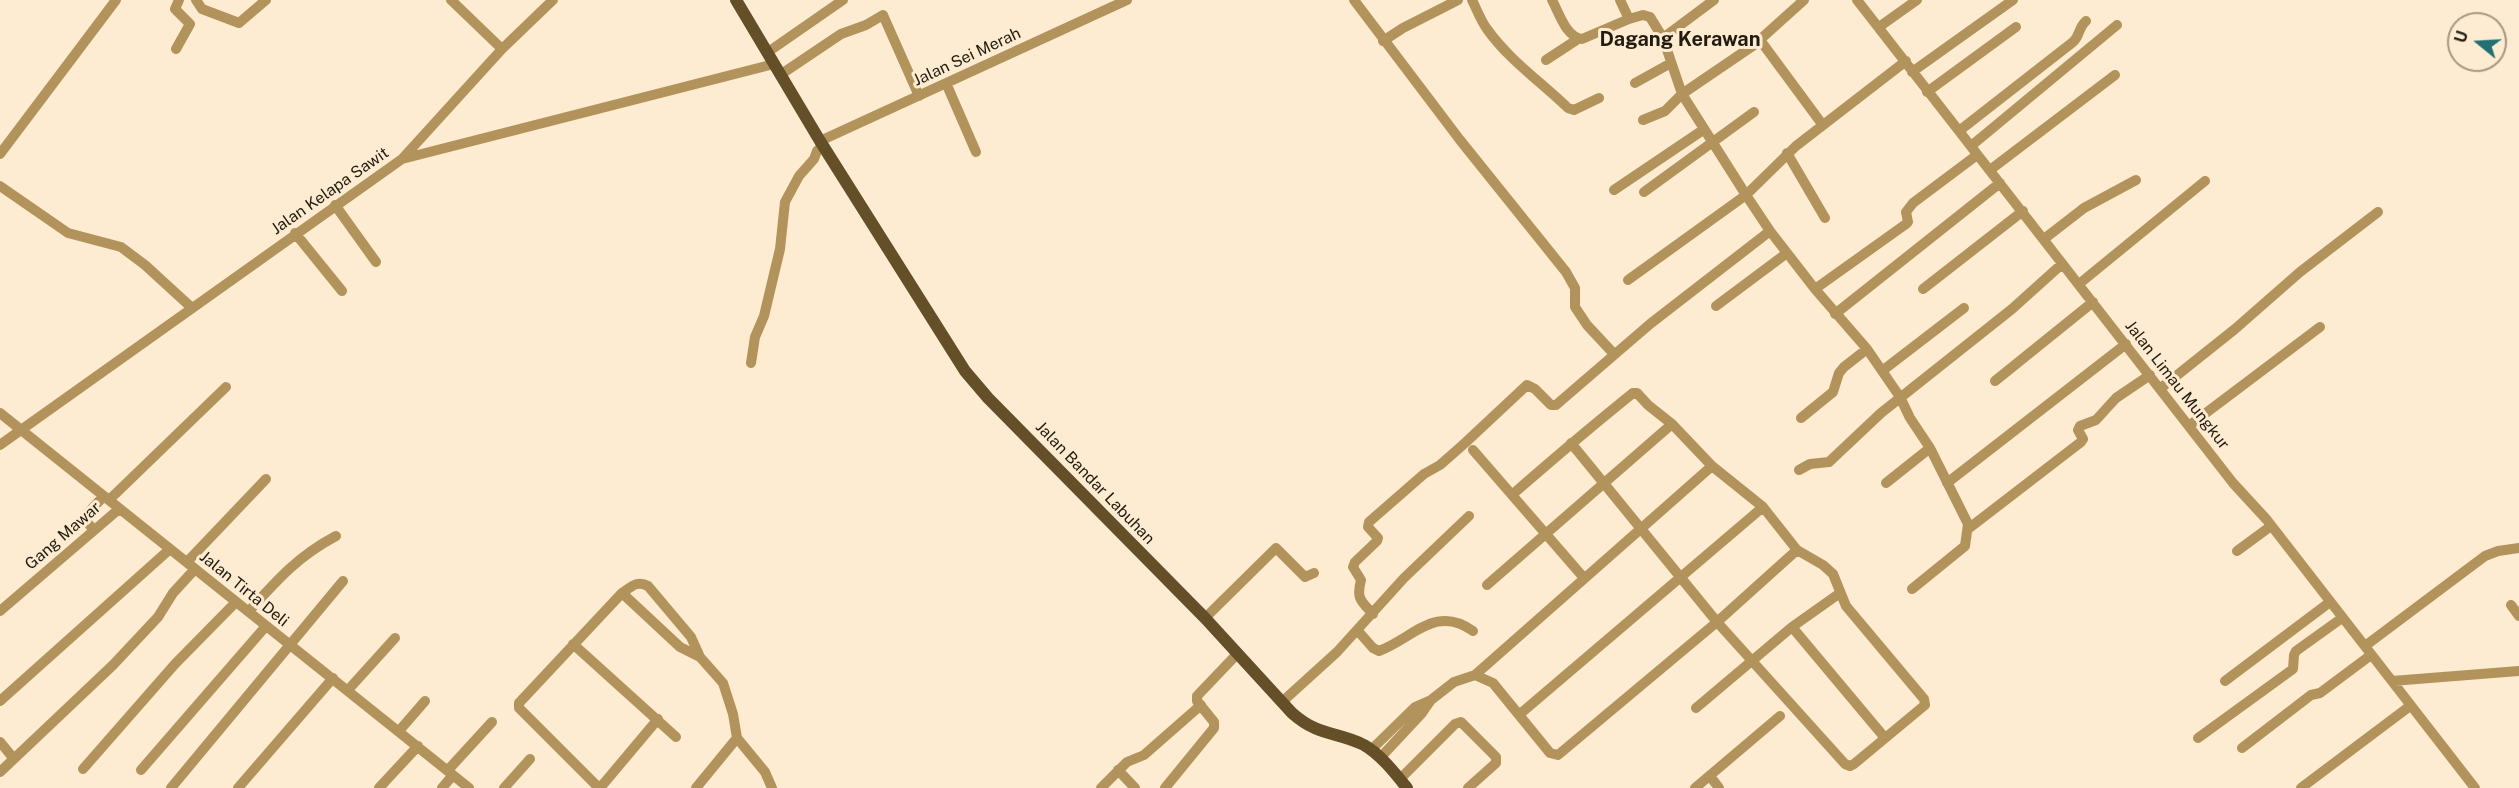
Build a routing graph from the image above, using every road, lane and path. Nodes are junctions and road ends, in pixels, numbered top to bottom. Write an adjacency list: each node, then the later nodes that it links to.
1 (116, 0): 54 (street)
2 (179, 0): 30 (street)
3 (196, 0): 20 (street)
4 (266, 0): 20 (street)
5 (451, 0): 31 (street)
6 (552, 0): 31 (street)
7 (736, 0): 35 (main road, Jalan Bandar Labuhan)
8 (843, 0): 35 (street)
9 (1127, 0): 38 (street, Jalan Sei Merah)
10 (1354, 0): 29 (street)
11 (1458, 0): 29 (street)
12 (1472, 0): 43 (street)
13 (1552, 0): 27 (street)
14 (1620, 0): 21 (street)
15 (1714, 0): 26 (street)
16 (1804, 0): 28 (street)
17 (1857, 0): 24 (street, Jalan Limau Mungkur)
18 (1917, 0): 24 (street)
19 (2013, 0): 36 (street)
20 (252, 4)
21 (1629, 19): 26 (street); 27 (street)
22 (2086, 21): 48 (street)
23 (2117, 25): 51 (street)
24 (1879, 27): 33 (street, Jalan Limau Mungkur)
25 (2016, 27): 40 (street)
26 (1663, 38): 34 (street)
27 (1578, 39): 32 (street)
28 (1760, 40): 41 (street); 46 (street)
29 (1383, 41): 87 (street)
30 (176, 49)
31 (502, 49): 55 (street)
32 (1546, 60)
33 (1906, 61): 36 (street, Jalan Limau Mungkur); 46 (street)
34 (1671, 63): 39 (street); 41 (street)
35 (774, 64): 42 (street); 50 (main road, Jalan Bandar Labuhan); 55 (street, Jalan Kelapa Sawit)
36 (1912, 72): 40 (street, Jalan Limau Mungkur)
37 (2115, 75): 56 (street)
38 (946, 83): 42 (street, Jalan Sei Merah); 52 (street)
39 (1635, 83)
40 (1927, 92): 48 (street, Jalan Limau Mungkur)
41 (1682, 94): 45 (street); 47 (street)
42 (919, 96): 50 (street, Jalan Sei Merah)
43 (1599, 98)
44 (1754, 112): 49 (street)
45 (1643, 120)
46 (1822, 124): 53 (street)
47 (1703, 130): 49 (street); 61 (street)
48 (1959, 131): 51 (street, Jalan Limau Mungkur)
49 (1712, 142): 62 (street); 63 (street)
50 (821, 143): 88 (street); 141 (main road, Jalan Bandar Labuhan)
51 (1974, 151): 56 (street, Jalan Limau Mungkur); 76 (street)
52 (975, 152)
53 (1787, 153): 63 (street); 67 (street)
54 (0, 154)
55 (402, 159): 64 (street, Jalan Kelapa Sawit)
56 (1990, 170): 59 (street, Jalan Limau Mungkur)
57 (2136, 180): 70 (street)
58 (2205, 181): 75 (street)
59 (2000, 183): 65 (street, Jalan Limau Mungkur); 83 (street)
60 (0, 186): 81 (street)
61 (1614, 190)
62 (1644, 192)
63 (1746, 195): 68 (street); 74 (street)
64 (335, 205): 69 (street, Jalan Kelapa Sawit); 72 (street)
65 (2023, 211): 70 (street, Jalan Limau Mungkur); 77 (street)
66 (2378, 212): 93 (street)
67 (1825, 218)
68 (1770, 231): 71 (street); 87 (street)
69 (295, 233): 78 (street); 81 (street, Jalan Kelapa Sawit)
70 (2044, 239): 73 (street, Jalan Limau Mungkur)
71 (1787, 253): 76 (street); 80 (street)
72 (376, 262)
73 (2062, 264): 75 (street, Jalan Limau Mungkur); 94 (street)
74 (1628, 280)
75 (2079, 284): 79 (street, Jalan Limau Mungkur)
76 (1815, 289): 83 (street)
77 (1923, 289)
78 (342, 291)
79 (2093, 302): 85 (street, Jalan Limau Mungkur); 91 (street)
80 (1716, 306)
81 (192, 308): 99 (street, Jalan Kelapa Sawit)
82 (1964, 308): 89 (street)
83 (1835, 314): 86 (street)
84 (2320, 327): 98 (street)
85 (2126, 345): 90 (street, Jalan Limau Mungkur); 109 (street)
86 (1867, 349): 89 (street); 96 (street)
87 (1614, 354): 139 (street)
88 (751, 363)
89 (1882, 371): 94 (street)
90 (2150, 375): 93 (street, Jalan Limau Mungkur); 118 (street)
91 (1995, 381)
92 (226, 387): 111 (street)
93 (2161, 388): 98 (street, Jalan Limau Mungkur)
94 (1900, 397): 102 (street); 105 (street)
95 (0, 412): 99 (street, Jalan Tirta Deli)
96 (1801, 418)
97 (1672, 424): 100 (street); 104 (street); 107 (street)
98 (2190, 425): 115 (street, Jalan Limau Mungkur)
99 (22, 429): 101 (street, Jalan Kelapa Sawit); 111 (street, Jalan Tirta Deli)
100 (1571, 443): 107 (street); 110 (street)
101 (0, 445)
102 (1930, 448): 108 (street); 109 (street)
103 (1473, 450): 110 (street)
104 (1712, 465): 112 (street); 116 (street)
105 (1799, 470)
106 (266, 479): 125 (street)
107 (1605, 483): 116 (street); 119 (street)
108 (1886, 483)
109 (1947, 483): 118 (street)
110 (1513, 494): 119 (street)
111 (107, 498): 113 (street, Jalan Tirta Deli); 117 (street)
112 (1763, 507): 123 (street); 127 (street)
113 (119, 508): 117 (street, Gang Mawar); 122 (street, Jalan Tirta Deli)
114 (1469, 516): 139 (street)
115 (2271, 526): 124 (street); 135 (street, Jalan Limau Mungkur)
116 (1642, 528): 127 (street); 128 (street)
117 (93, 529): 137 (street, Gang Mawar)
118 (1968, 529): 131 (street)
119 (1547, 535): 128 (street); 130 (street)
120 (336, 536): 138 (street)
121 (2519, 548): 151 (street)
122 (170, 549): 125 (street, Jalan Tirta Deli); 161 (street)
123 (1797, 550): 132 (street); 143 (street)
124 (2237, 551)
125 (191, 565): 134 (street, Jalan Tirta Deli); 180 (street)
126 (1314, 573): 141 (street)
127 (1679, 577): 143 (street); 167 (street)
128 (1584, 578): 156 (street)
129 (343, 581): 150 (street)
130 (1487, 585)
131 (1912, 589)
132 (1840, 593): 145 (street); 174 (street)
133 (622, 594): 149 (street); 153 (street); 153 (street)
134 (237, 602): 138 (street, Jalan Tirta Deli); 182 (street)
135 (2330, 602): 142 (street, Jalan Limau Mungkur); 158 (street)
136 (2511, 605): 140 (street)
137 (0, 610)
138 (249, 611): 144 (street, Jalan Tirta Deli)
139 (1373, 614): 146 (street)
140 (2519, 616)
141 (1205, 618): 152 (main road, Jalan Bandar Labuhan)
142 (2342, 618): 151 (street, Jalan Limau Mungkur); 175 (street)
143 (1717, 622): 154 (street); 167 (street)
144 (266, 626): 150 (street, Jalan Tirta Deli); 183 (street)
145 (1792, 627): 154 (street); 174 (street)
146 (1358, 631): 147 (street); 163 (street)
147 (1473, 631)
148 (395, 638): 160 (street)
149 (573, 644): 169 (street); 195 (street)
150 (291, 645): 157 (street, Jalan Tirta Deli); 189 (street)
151 (2368, 650): 159 (street, Jalan Limau Mungkur); 178 (street)
152 (1238, 653): 163 (main road, Jalan Bandar Labuhan); 164 (street)
153 (700, 657): 173 (street)
154 (1751, 661): 166 (street); 174 (street)
155 (2519, 671): 159 (street)
156 (1475, 675): 167 (street); 179 (street)
157 (333, 678): 160 (street, Jalan Tirta Deli); 190 (street)
158 (2225, 681)
159 (2392, 681): 165 (street, Jalan Limau Mungkur)
160 (348, 690): 171 (street, Jalan Tirta Deli)
161 (0, 701)
162 (425, 701): 171 (street)
163 (1283, 702): 179 (main road, Jalan Bandar Labuhan)
164 (1201, 705): 184 (street); 200 (street)
165 (2410, 706): 204 (street); 205 (street, Jalan Limau Mungkur)
166 (1696, 708)
167 (1520, 714)
168 (1780, 716): 187 (street)
169 (658, 719): 172 (street); 195 (street)
170 (492, 722): 186 (street)
171 (399, 731): 177 (street, Jalan Tirta Deli)
172 (676, 736)
173 (737, 738): 196 (street); 197 (street)
174 (1885, 738)
175 (2198, 738)
176 (0, 742): 180 (street)
177 (418, 746): 186 (street, Jalan Tirta Deli); 191 (street)
178 (2242, 748)
179 (1375, 754): 188 (main road, Jalan Bandar Labuhan)
180 (14, 759): 185 (street)
181 (530, 759): 194 (street)
182 (83, 769)
183 (141, 770)
184 (1118, 770): 198 (street); 199 (street)
185 (0, 772)
186 (450, 773): 192 (street); 193 (street, Jalan Tirta Deli)
187 (1710, 776): 202 (street); 203 (street)
188 (1403, 783): 201 (street)
189 (171, 788)
190 (238, 788)
191 (379, 788)
192 (442, 788)
193 (469, 788)
194 (504, 788)
195 (600, 788)
196 (696, 788)
197 (772, 788)
198 (1101, 788)
199 (1135, 788)
200 (1164, 788)
201 (1468, 788)
202 (1695, 788)
203 (1719, 788)
204 (2301, 788)
205 (2475, 788)

